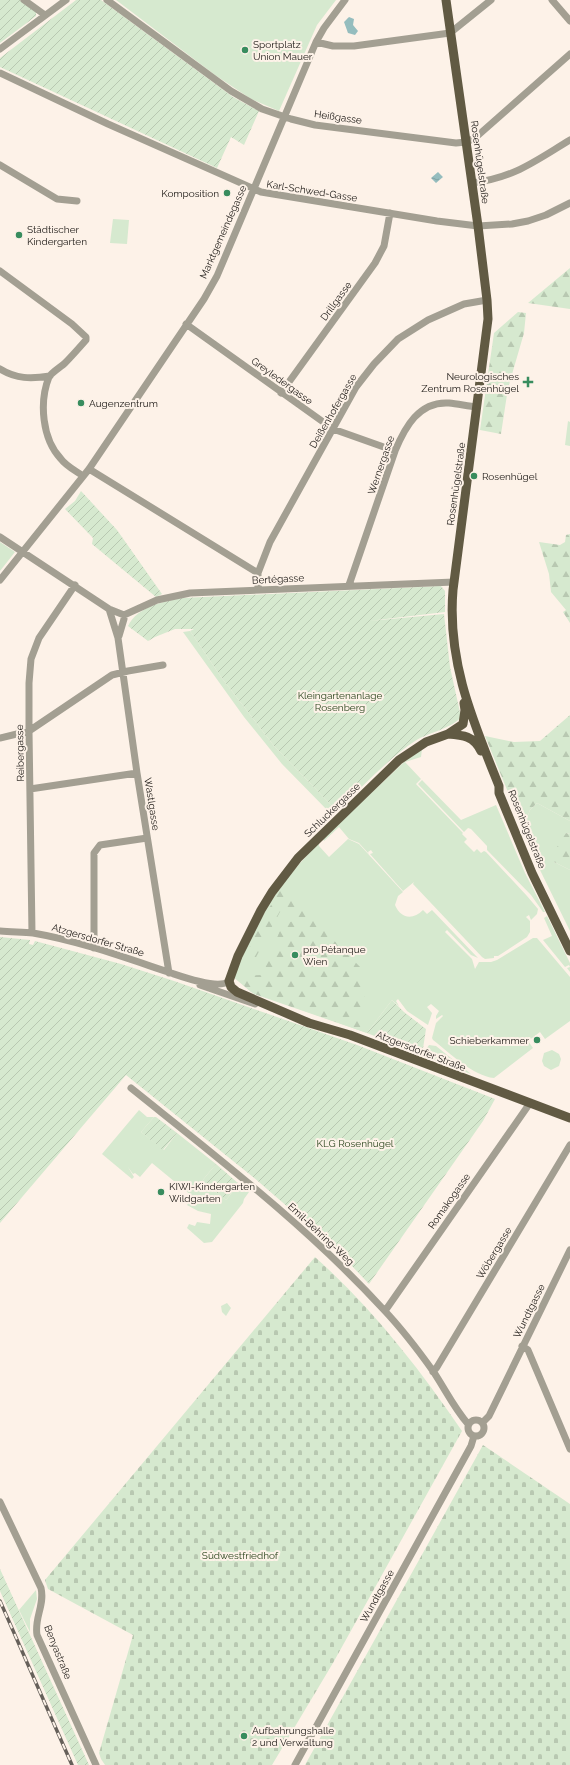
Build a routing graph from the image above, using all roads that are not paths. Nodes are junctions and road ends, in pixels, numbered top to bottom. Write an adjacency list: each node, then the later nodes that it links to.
1 (24, 0): 8 (street)
2 (66, 0): 8 (street)
3 (107, 0): 15 (street, Heißgasse)
4 (345, 0): 11 (street, Marktgemeindegasse)
5 (446, 0): 10 (main road, Rosenhügelstraße)
6 (490, 0): 10 (street)
7 (552, 0): 9 (street)
8 (45, 15): 12 (street)
9 (570, 21)
10 (450, 33): 11 (street); 17 (main road, Rosenhügelstraße)
11 (316, 42): 15 (street, Marktgemeindegasse)
12 (0, 49)
13 (570, 54): 17 (street)
14 (0, 73): 20 (street, Karl-Schwed-Gasse)
15 (283, 117): 17 (street, Heißgasse); 20 (street, Marktgemeindegasse)
16 (570, 140): 19 (street)
17 (466, 142): 19 (main road, Rosenhügelstraße)
18 (0, 165): 21 (street)
19 (472, 183): 24 (main road, Rosenhügelstraße)
20 (253, 189): 23 (street, Karl-Schwed-Gasse); 27 (street, Marktgemeindegasse)
21 (77, 201)
22 (570, 203): 24 (street, Karl-Schwed-Gasse)
23 (390, 213): 24 (street, Karl-Schwed-Gasse); 30 (street, Drillgasse)
24 (478, 226): 26 (main road, Rosenhügelstraße)
25 (0, 271): 29 (street)
26 (488, 300): 31 (main road, Rosenhügelstraße); 32 (street, Deißenhofergasse)
27 (186, 324): 30 (street, Greyledergasse); 34 (street, Marktgemeindegasse)
28 (0, 369): 29 (street)
29 (50, 376): 35 (street)
30 (281, 393): 32 (street, Greyledergasse)
31 (477, 407): 33 (street, Wernergasse); 40 (main road, Rosenhügelstraße)
32 (333, 429): 33 (street, Greyledergasse); 38 (street, Deißenhofergasse)
33 (395, 451): 42 (street, Wernergasse)
34 (89, 469): 35 (street, Marktgemeindegasse); 38 (street)
35 (83, 476): 37 (street, Marktgemeindegasse)
36 (0, 537): 37 (street)
37 (22, 552): 39 (street, Marktgemeindegasse); 41 (street)
38 (258, 573): 43 (street, Deißenhofergasse)
39 (0, 580)
40 (454, 582): 42 (street, Bertégasse); 49 (main road, Rosenhügelstraße)
41 (75, 585): 44 (street); 50 (street, Reibergasse)
42 (349, 585): 43 (street, Bertégasse)
43 (258, 590): 45 (street, Bertégasse)
44 (109, 609): 45 (street); 46 (street, Wastlgasse)
45 (124, 615): 46 (street, Wastlgasse)
46 (118, 638): 48 (street, Wastlgasse)
47 (163, 665): 48 (street)
48 (122, 672): 50 (street); 53 (street, Wastlgasse)
49 (460, 682): 51 (main road, Schluckergasse); 55 (main road, Rosenhügelstraße)
50 (29, 731): 52 (street); 54 (street, Reibergasse)
51 (448, 734): 55 (main road); 63 (main road, Schluckergasse)
52 (0, 738)
53 (137, 773): 54 (street); 56 (street, Wastlgasse)
54 (30, 789): 58 (street, Reibergasse)
55 (499, 793): 60 (main road, Rosenhügelstraße)
56 (147, 838): 59 (street); 61 (street, Wastlgasse)
57 (0, 931): 58 (street, Atzgersdorfer Straße)
58 (32, 933): 59 (street, Atzgersdorfer Straße)
59 (94, 948): 61 (street, Atzgersdorfer Straße)
60 (570, 951)
61 (169, 973): 62 (street, Atzgersdorfer Straße)
62 (188, 979): 63 (street, Atzgersdorfer Straße); 64 (street, Atzgersdorfer Straße)
63 (229, 981): 64 (main road, Atzgersdorfer Straße)
64 (264, 1005): 66 (main road, Atzgersdorfer Straße)
65 (131, 1088): 70 (street, Emil-Behring-Weg)
66 (530, 1103): 67 (main road, Atzgersdorfer Straße); 70 (street, Romakogasse)
67 (567, 1114)
68 (570, 1145): 72 (street, Wöbergasse)
69 (570, 1250): 71 (street, Wundtgasse)
70 (385, 1311): 72 (street, Emil-Behring-Weg)
71 (522, 1346): 73 (street, Wundtgasse); 76 (street)
72 (433, 1372): 74 (street, Emil-Behring-Weg)
73 (483, 1422): 74 (street); 75 (street)
74 (468, 1424): 75 (street)
75 (474, 1436): 79 (street, Wundtgasse)
76 (570, 1449)
77 (0, 1502): 78 (street, Benyastraße)
78 (96, 1765)
79 (296, 1765)

